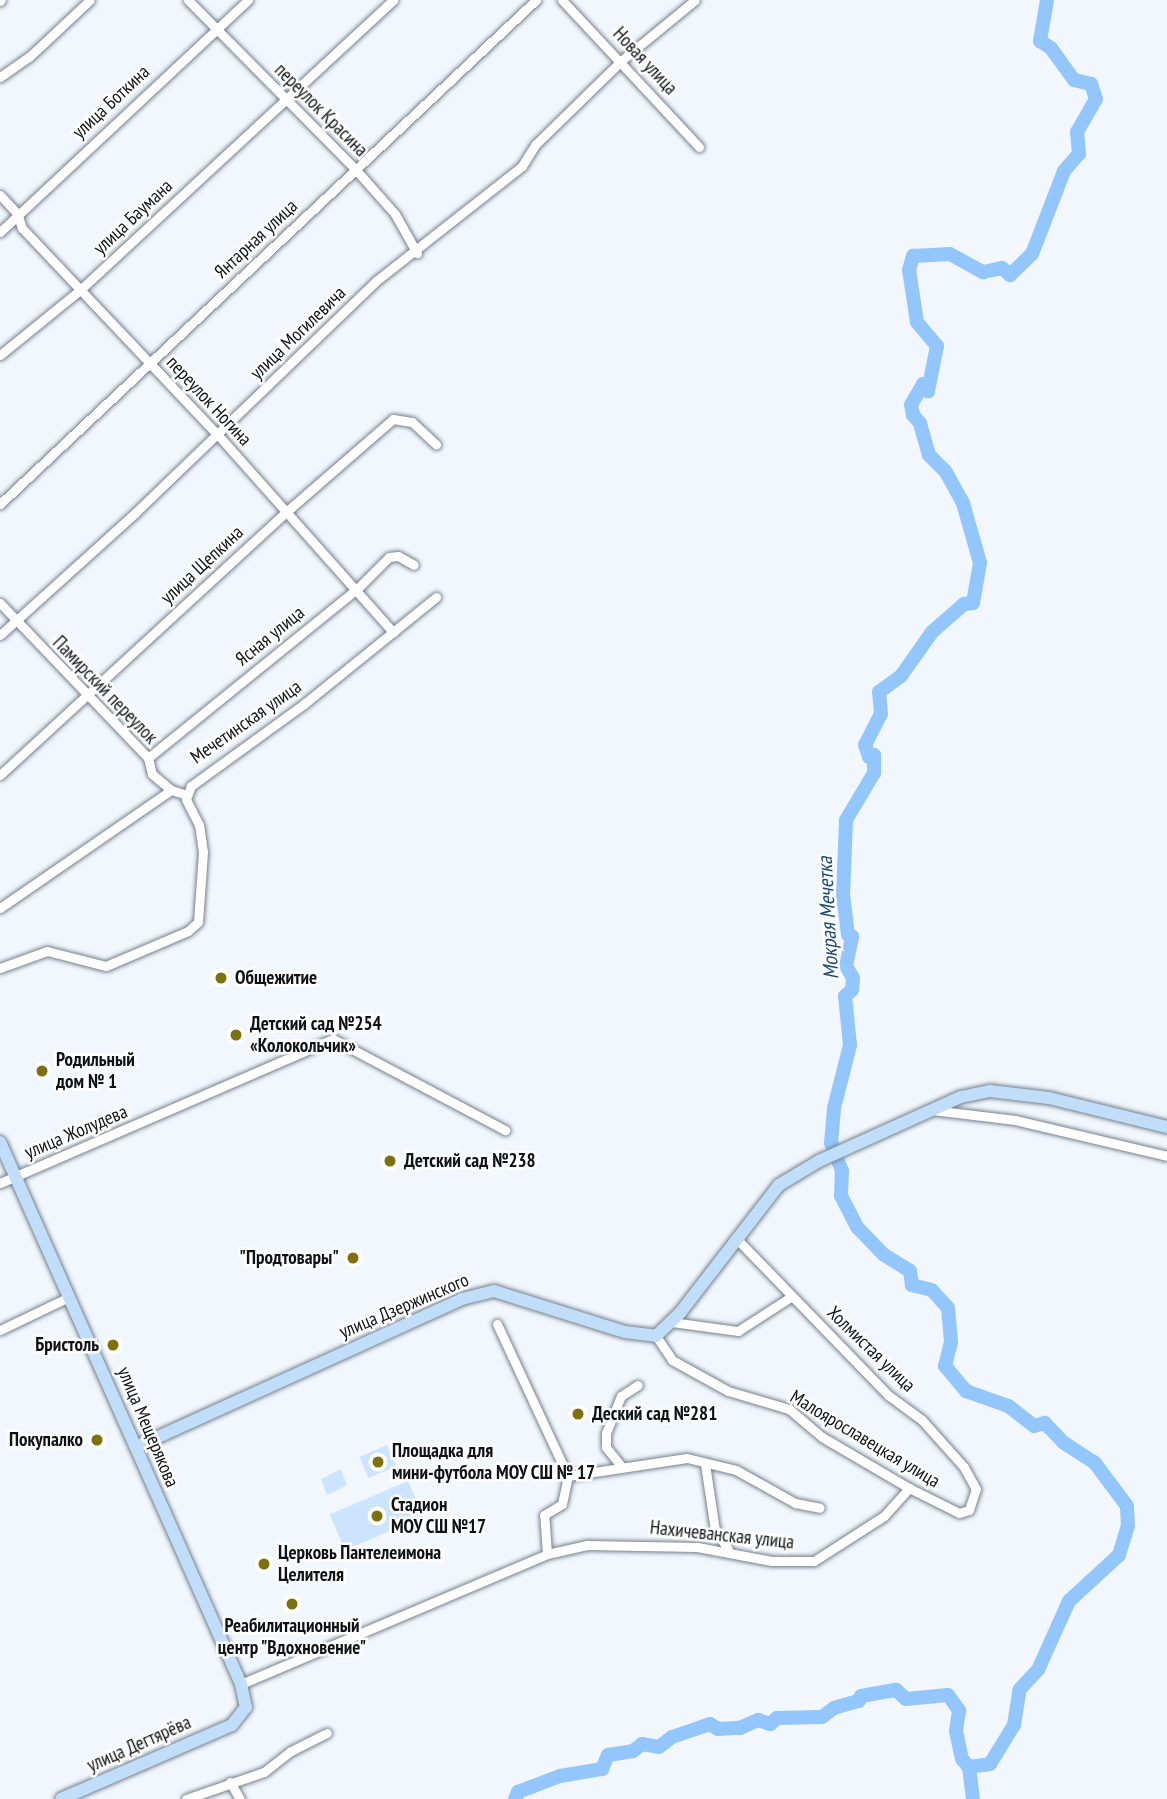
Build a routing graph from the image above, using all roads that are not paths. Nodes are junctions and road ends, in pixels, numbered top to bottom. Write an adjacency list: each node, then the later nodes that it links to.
1 (90, 0): 10 (street)
2 (188, 0): 8 (street, переулок Красина)
3 (248, 0): 8 (street, улица Боткина)
4 (393, 0): 11 (street, улица Баумана)
5 (536, 0): 13 (street, Янтарная улица)
6 (562, 0): 9 (street, Новая улица)
7 (695, 0): 9 (street, улица Могилевича)
8 (217, 29): 11 (street, переулок Красина); 15 (street, улица Боткина)
9 (622, 60): 12 (street, Новая улица); 17 (street, улица Могилевича)
10 (0, 77)
11 (287, 100): 13 (street, переулок Красина); 18 (street, улица Баумана)
12 (699, 147)
13 (356, 170): 17 (street, переулок Красина); 20 (street, Янтарная улица)
14 (0, 195): 15 (street, переулок Ногина)
15 (17, 213): 16 (street, улица Боткина); 18 (street, переулок Ногина)
16 (0, 232)
17 (417, 253): 21 (street, улица Могилевича)
18 (80, 290): 19 (street, улица Баумана); 20 (street, переулок Ногина)
19 (0, 355)
20 (149, 362): 21 (street, переулок Ногина); 23 (street, Янтарная улица)
21 (218, 435): 24 (street, переулок Ногина); 29 (street, улица Могилевича)
22 (436, 444): 24 (street, улица Щепкина)
23 (0, 504)
24 (286, 512): 26 (street, переулок Ногина); 32 (street, улица Щепкина)
25 (414, 565): 26 (street, Ясная улица)
26 (357, 589): 30 (street, переулок Ногина); 33 (street, Ясная улица)
27 (436, 597): 30 (street, Мечетинская улица)
28 (0, 603): 29 (street, Памирский переулок)
29 (16, 621): 31 (street, улица Могилевича); 32 (street, Памирский переулок)
30 (393, 632): 36 (street, Мечетинская улица)
31 (0, 635)
32 (86, 697): 33 (street, Памирский переулок); 34 (street, улица Щепкина)
33 (148, 758): 35 (street, Памирский переулок)
34 (0, 775)
35 (171, 790): 36 (street); 37 (street)
36 (187, 795): 38 (street)
37 (0, 908)
38 (0, 968)
39 (931, 1110): 40 (street); 43 (street); 46 (street)
40 (1167, 1127)
41 (505, 1130): 44 (street, улица Жолудева)
42 (0, 1142): 44 (street, улица Мещерякова)
43 (1167, 1156)
44 (15, 1177): 45 (street, улица Жолудева); 48 (street, улица Мещерякова)
45 (0, 1183)
46 (736, 1238): 47 (street, Холмистая улица); 49 (street)
47 (792, 1296): 49 (street); 59 (street, Холмистая улица)
48 (69, 1297): 51 (street); 54 (street, улица Мещерякова)
49 (672, 1322): 52 (street)
50 (497, 1324): 57 (street)
51 (0, 1330)
52 (656, 1336): 54 (street, улица Дзержинского); 58 (street, Малоярославецкая улица)
53 (638, 1385): 56 (street)
54 (136, 1447): 63 (street, улица Мещерякова)
55 (705, 1464): 56 (street); 60 (street); 61 (street)
56 (621, 1467): 57 (street)
57 (569, 1476): 62 (street)
58 (909, 1488): 59 (street, Малоярославецкая улица); 61 (street, Нахичеванская улица)
59 (976, 1489)
60 (820, 1508)
61 (728, 1549): 62 (street, Нахичеванская улица)
62 (547, 1554): 63 (street)
63 (241, 1684): 64 (street, улица Мещерякова)
64 (232, 1725): 67 (street, улица Дегтярёва)
65 (327, 1733): 66 (street)
66 (230, 1782): 69 (street); 70 (street)
67 (76, 1796): 68 (street, улица Дегтярёва)
68 (61, 1799)
69 (186, 1799)
70 (240, 1799)

